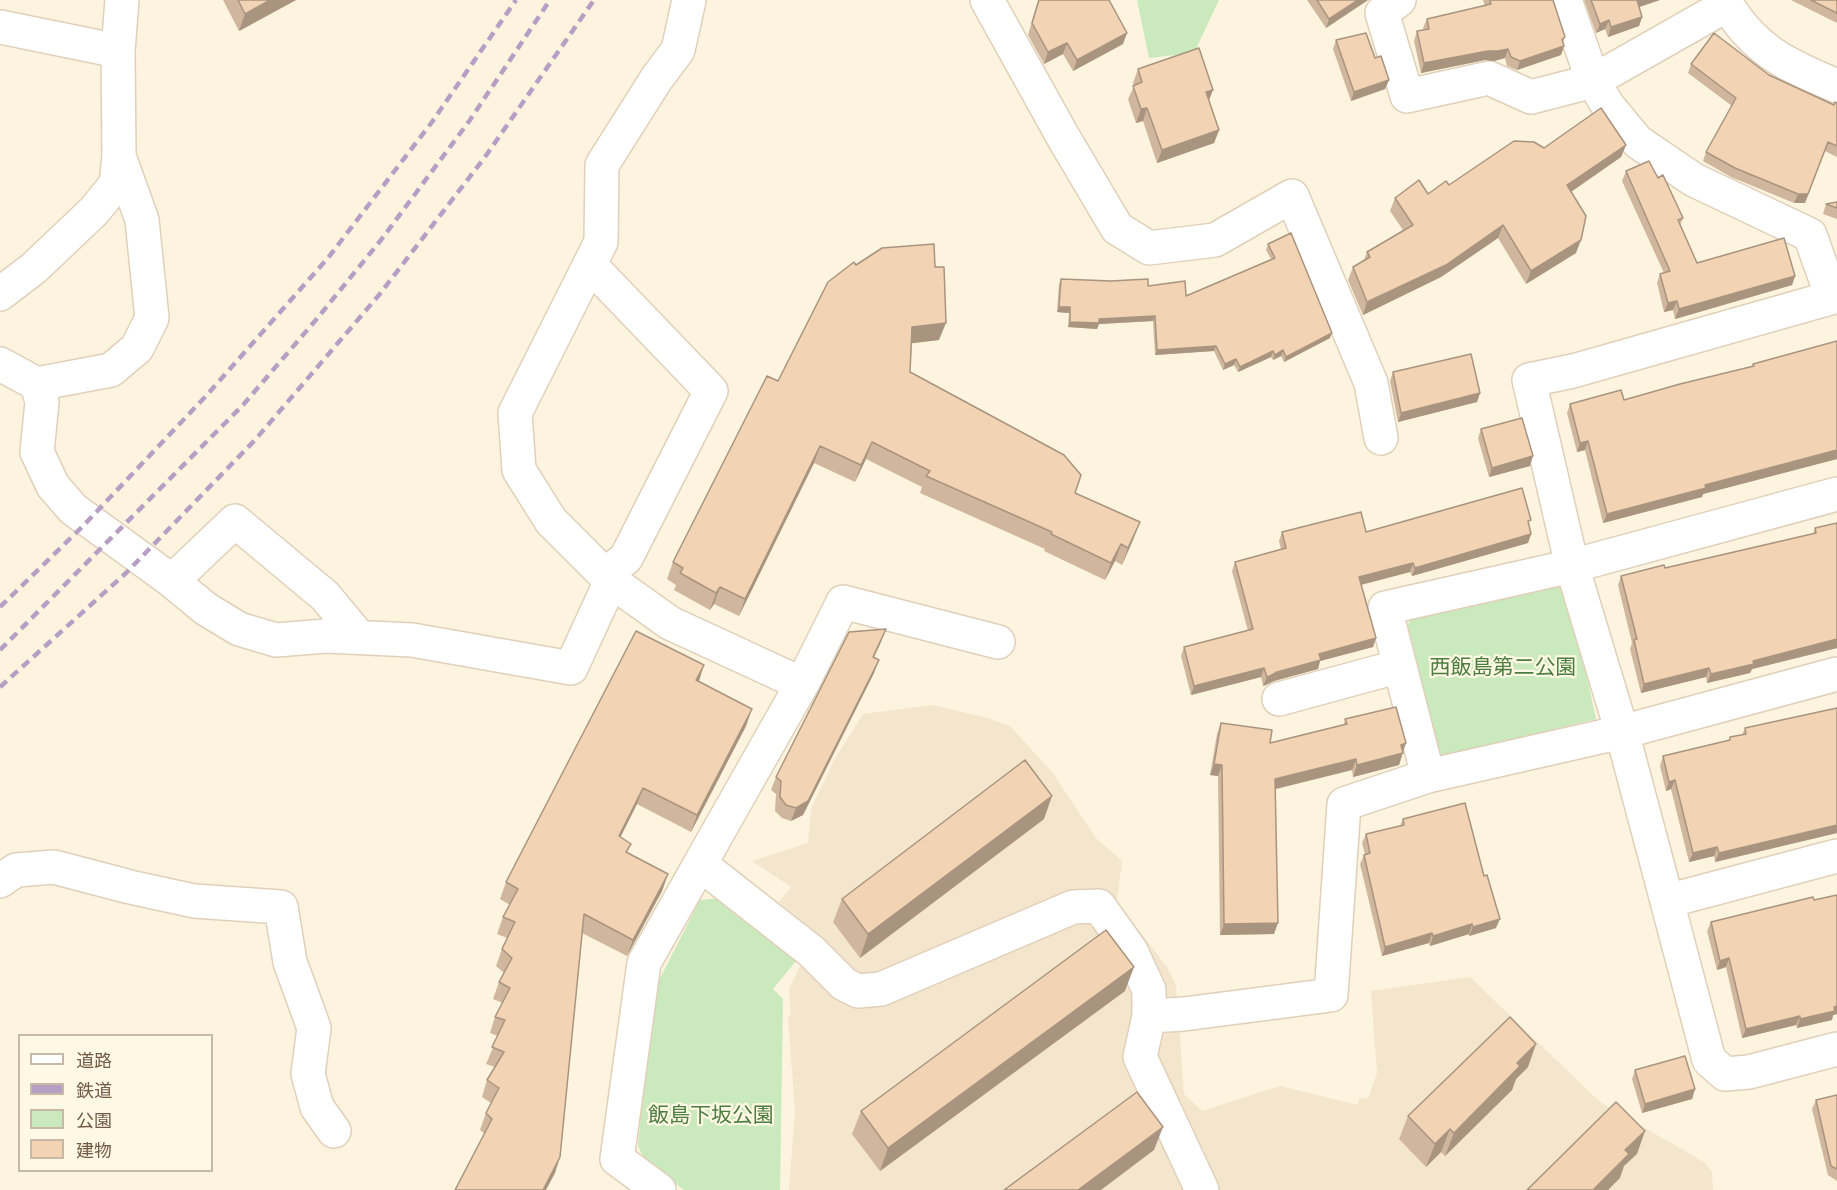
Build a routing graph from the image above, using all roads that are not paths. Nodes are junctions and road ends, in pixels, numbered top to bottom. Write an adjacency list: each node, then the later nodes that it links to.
1 (122, 0): 8 (street)
2 (689, 0): 12 (street)
3 (987, 0): 17 (street)
4 (1400, 0): 9 (street)
5 (1565, 0): 9 (street)
6 (1726, 2): 9 (street); 10 (street)
7 (0, 27): 8 (street)
8 (118, 51): 11 (street)
9 (1593, 81): 14 (street)
10 (1837, 86)
11 (119, 156): 13 (street); 16 (street)
12 (590, 265): 20 (street); 20 (street)
13 (0, 294)
14 (1835, 296): 19 (street)
15 (0, 364): 16 (street)
16 (37, 384): 21 (street)
17 (1381, 438)
18 (1837, 494): 19 (street)
19 (1572, 566): 24 (street); 28 (street)
20 (608, 578): 22 (street); 26 (street)
21 (172, 581): 22 (street); 22 (street)
22 (359, 637)
23 (998, 642): 26 (street)
24 (1400, 666): 27 (street); 29 (street)
25 (1837, 674): 28 (street)
26 (802, 684): 31 (street)
27 (1279, 699)
28 (1622, 732): 29 (street); 33 (street)
29 (1428, 776): 34 (street)
30 (1837, 856): 33 (street)
31 (700, 864): 34 (street); 37 (street)
32 (0, 881): 36 (street)
33 (1667, 902): 35 (street)
34 (1149, 1016): 38 (street)
35 (1837, 1049)
36 (334, 1131)
37 (659, 1190)
38 (1202, 1190)

